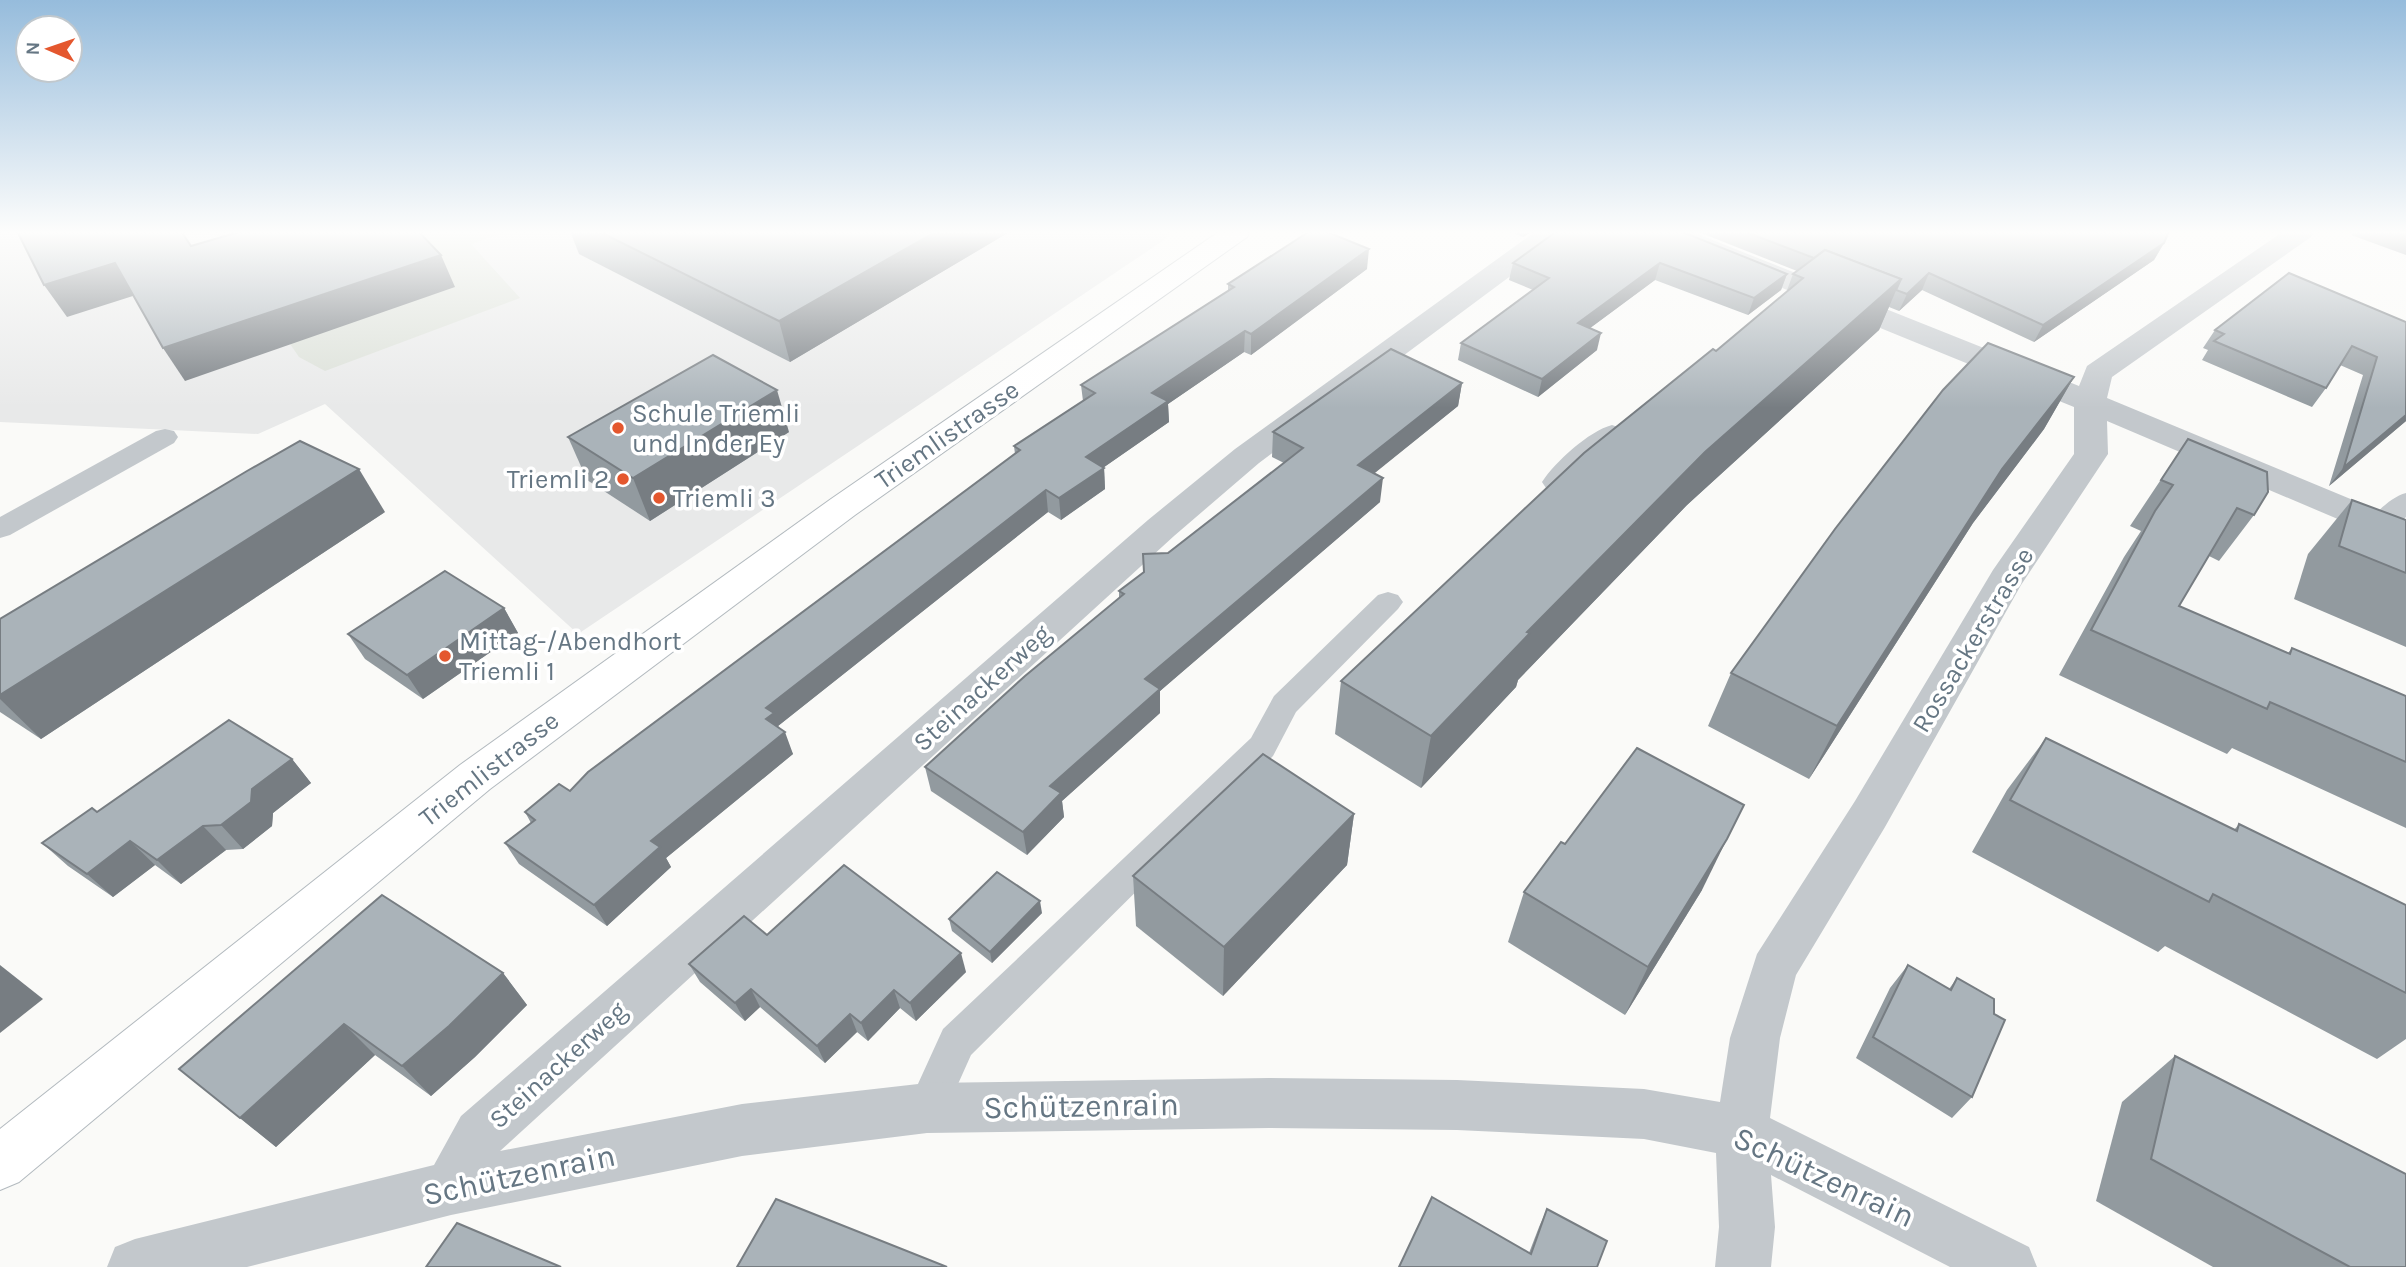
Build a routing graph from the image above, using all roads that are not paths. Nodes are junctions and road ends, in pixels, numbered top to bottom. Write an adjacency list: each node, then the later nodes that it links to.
1 (1150, 290): 15 (street, Triemlistrasse)
2 (1473, 290): 16 (street, Steinackerweg)
3 (1785, 290): 5 (street)
4 (2216, 290): 5 (street, Rossackerstrasse)
5 (2090, 402): 11 (street); 14 (street, Rossackerstrasse)
6 (1631, 418): 8 (lane)
7 (165, 437): 10 (lane)
8 (1555, 482)
9 (2406, 502): 11 (lane)
10 (0, 529)
11 (2393, 531)
12 (1388, 602): 13 (lane)
13 (927, 1108): 14 (street, Schützenrain); 16 (street, Schützenrain)
14 (1742, 1132): 18 (street, Rossackerstrasse); 19 (street, Schützenrain)
15 (0, 1163)
16 (451, 1188): 17 (street, Schützenrain)
17 (135, 1267)
18 (1743, 1267)
19 (2009, 1267)

